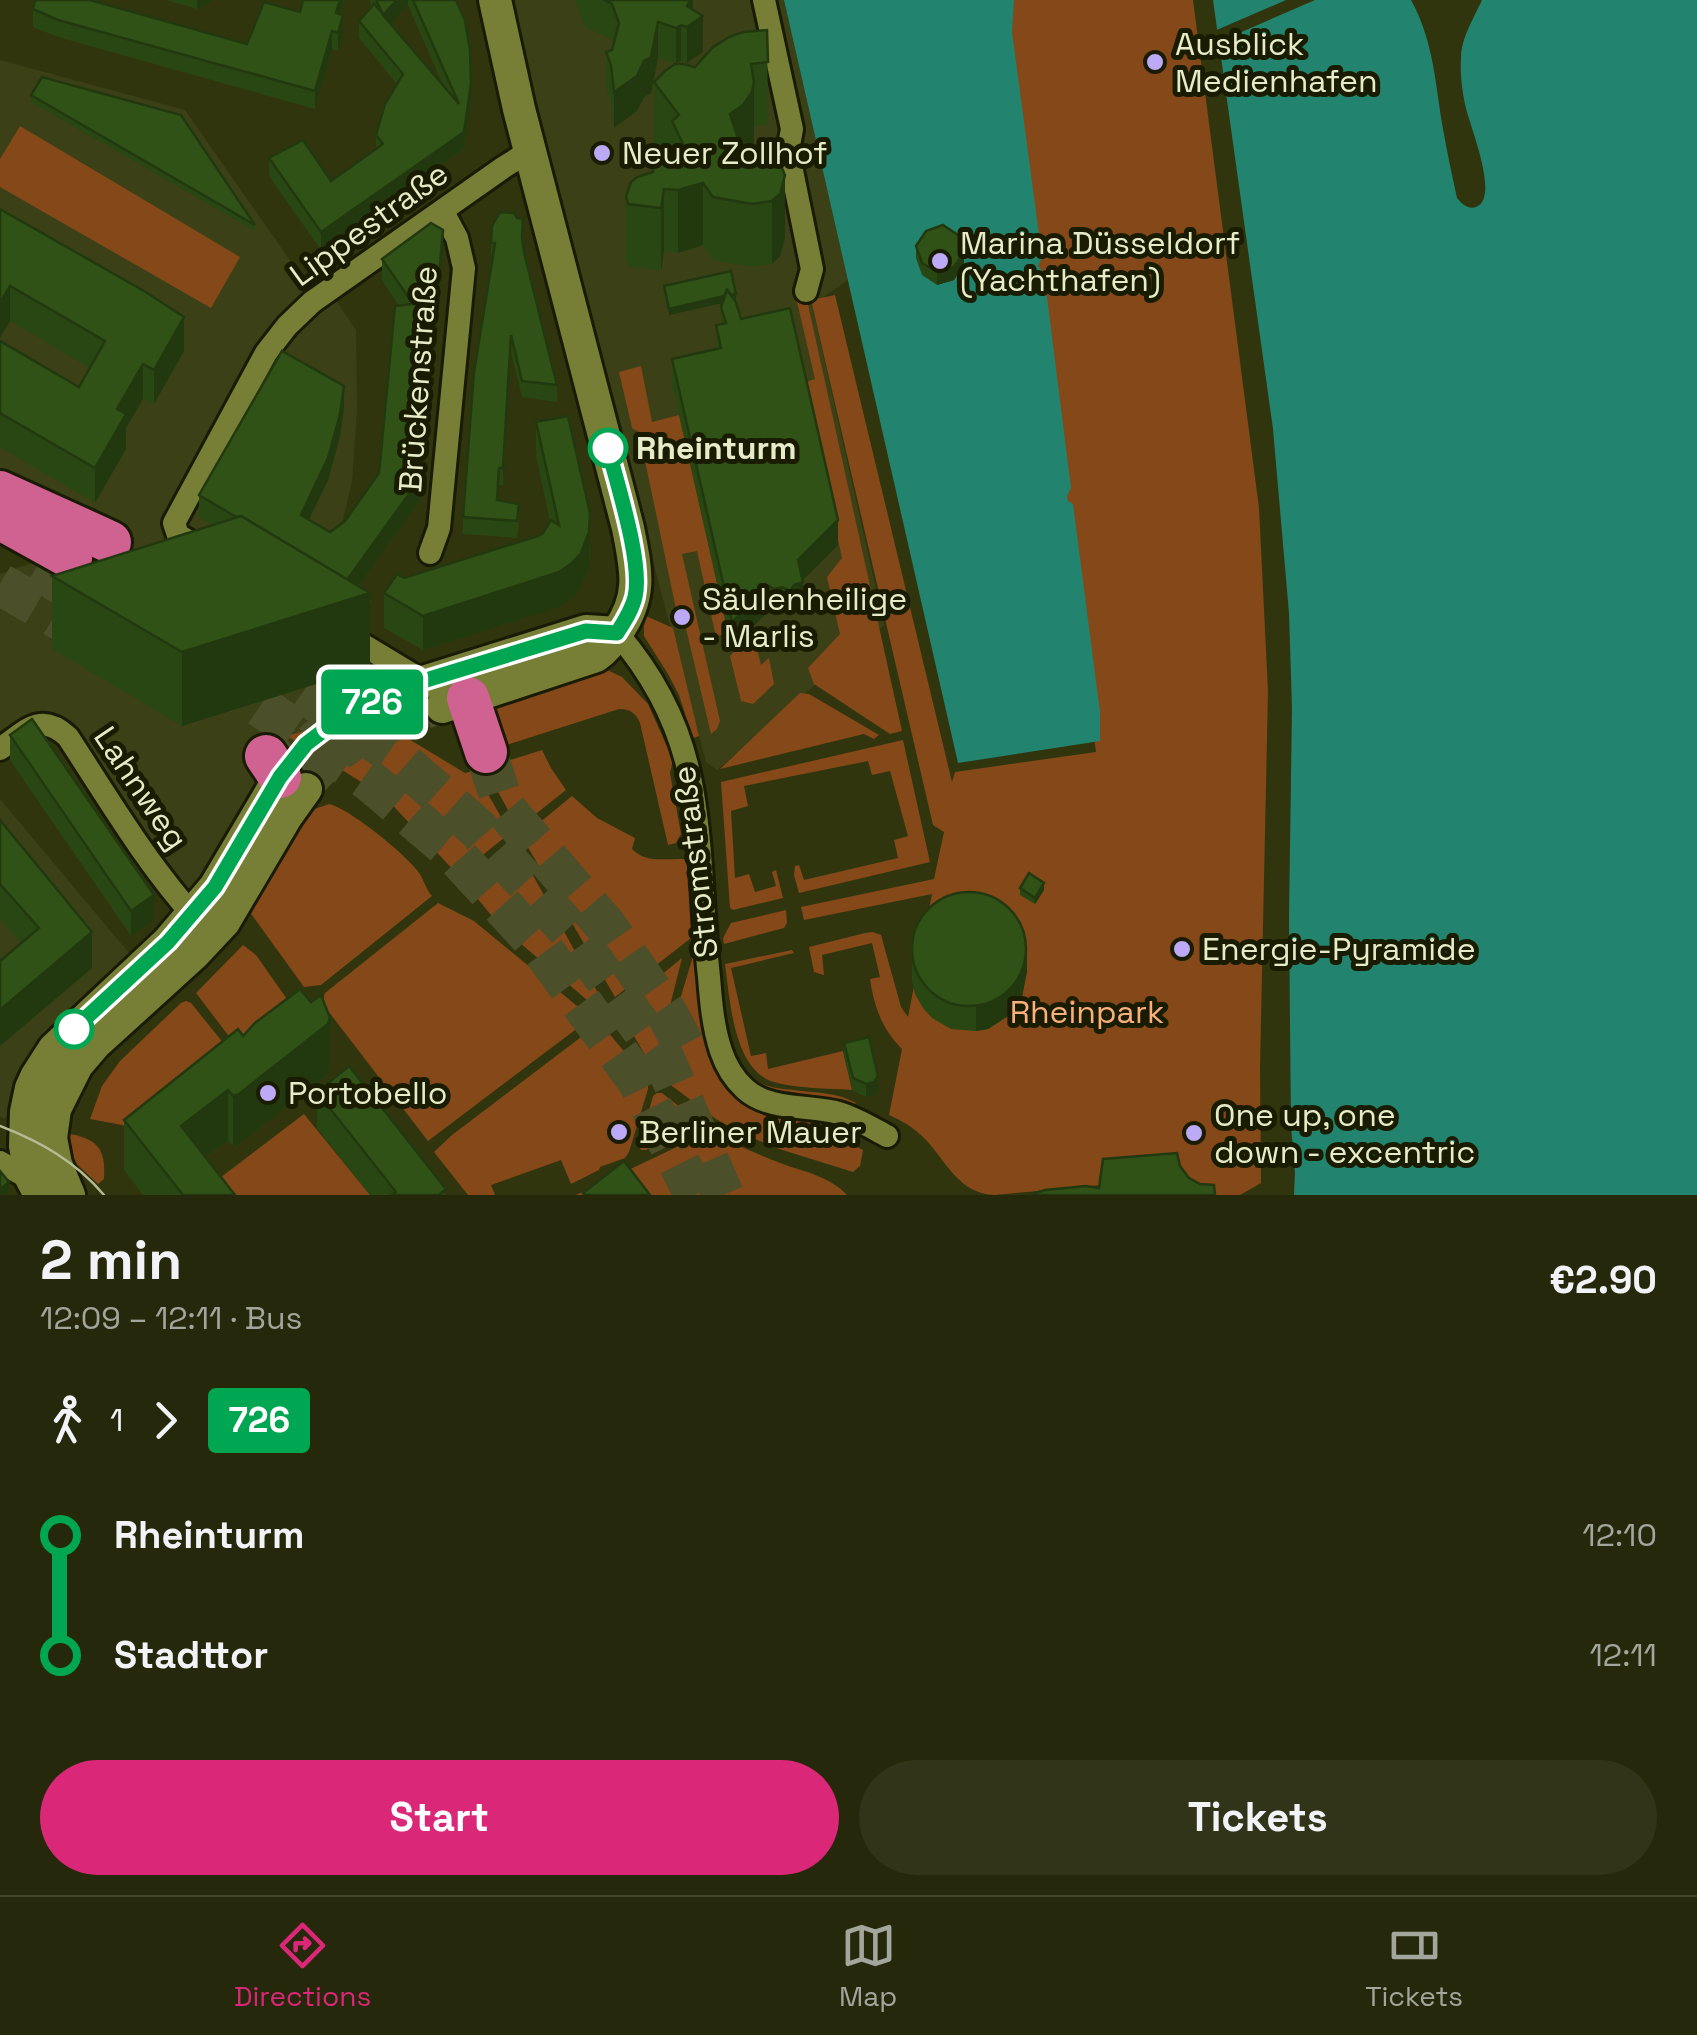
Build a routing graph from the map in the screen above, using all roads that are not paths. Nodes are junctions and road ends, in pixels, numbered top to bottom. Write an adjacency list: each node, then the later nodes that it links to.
1 (495, 0): 3 (street)
2 (764, 0): 5 (street)
3 (530, 151): 4 (street, Lippestraße); 13 (street)
4 (443, 212): 9 (street, Brückenstraße); 11 (street, Lippestraße)
5 (806, 291)
6 (0, 492): 8 (highway)
7 (0, 519): 10 (highway)
8 (110, 542)
9 (430, 553)
10 (35, 558)
11 (226, 563)
12 (322, 620): 14 (street)
13 (617, 633): 14 (street); 21 (street, Stromstraße)
14 (434, 691): 16 (highway)
15 (0, 749): 18 (street, Lahnweg)
16 (486, 752)
17 (284, 774): 18 (street)
18 (202, 924): 19 (street)
19 (53, 1078): 20 (street); 25 (street)
20 (26, 1112): 22 (street); 24 (street)
21 (887, 1136)
22 (0, 1148)
23 (0, 1162): 24 (street)
24 (42, 1190)
25 (69, 1195)

